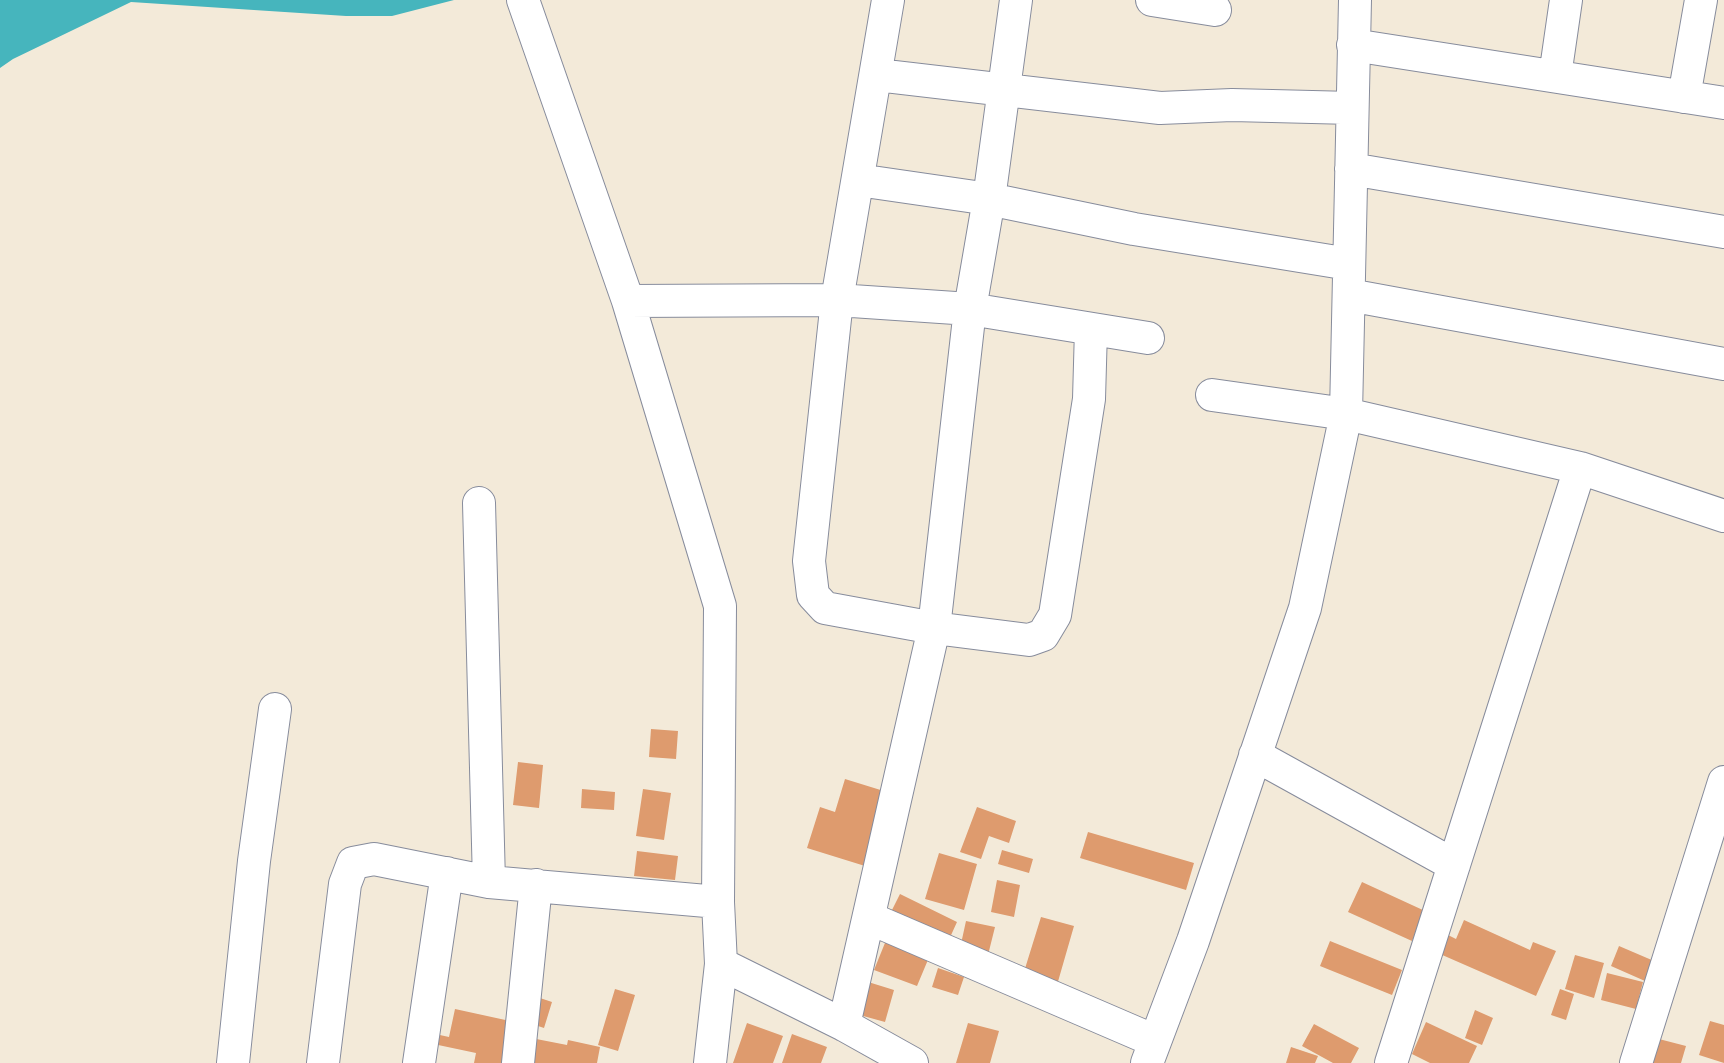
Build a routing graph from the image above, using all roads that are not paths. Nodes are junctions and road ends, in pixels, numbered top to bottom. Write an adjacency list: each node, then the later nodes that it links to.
1 (523, 0): 23 (street)
2 (888, 0): 10 (street)
3 (1016, 0): 12 (street)
4 (1152, 0): 8 (street)
5 (1355, 0): 9 (street)
6 (1566, 0): 11 (street)
7 (1701, 0): 13 (street)
8 (1215, 10)
9 (1353, 45): 11 (street); 15 (street)
10 (877, 75): 12 (street); 17 (street)
11 (1555, 76): 13 (street)
12 (1004, 89): 15 (street); 18 (street)
13 (1684, 97): 14 (street)
14 (1724, 103)
15 (1352, 108): 16 (street)
16 (1351, 169): 19 (street); 20 (street)
17 (858, 180): 18 (street); 22 (street)
18 (989, 199): 20 (street); 24 (street)
19 (1724, 232)
20 (1349, 264): 21 (street)
21 (1349, 295): 27 (street); 29 (street)
22 (837, 300): 23 (street); 24 (street); 33 (street)
23 (628, 301): 41 (street)
24 (970, 309): 25 (street); 33 (street)
25 (1091, 329): 26 (street); 33 (street)
26 (1148, 338)
27 (1724, 364)
28 (1212, 395): 29 (street)
29 (1346, 414): 30 (street); 35 (street)
30 (1580, 468): 32 (street); 37 (street)
31 (479, 503): 39 (street)
32 (1724, 516)
33 (934, 628): 42 (street)
34 (275, 709): 46 (street)
35 (1255, 755): 37 (street); 45 (street)
36 (1724, 782): 53 (street)
37 (1454, 866): 52 (street)
38 (447, 873): 39 (street); 47 (street); 48 (street)
39 (489, 882): 40 (street)
40 (536, 885): 41 (street); 49 (street)
41 (718, 902): 43 (street)
42 (868, 918): 44 (street); 45 (street)
43 (721, 964): 44 (street); 50 (street)
44 (844, 1025): 51 (street)
45 (1151, 1052)
46 (233, 1063)
47 (323, 1063)
48 (419, 1063)
49 (518, 1063)
50 (710, 1063)
51 (912, 1063)
52 (1391, 1063)
53 (1636, 1063)

